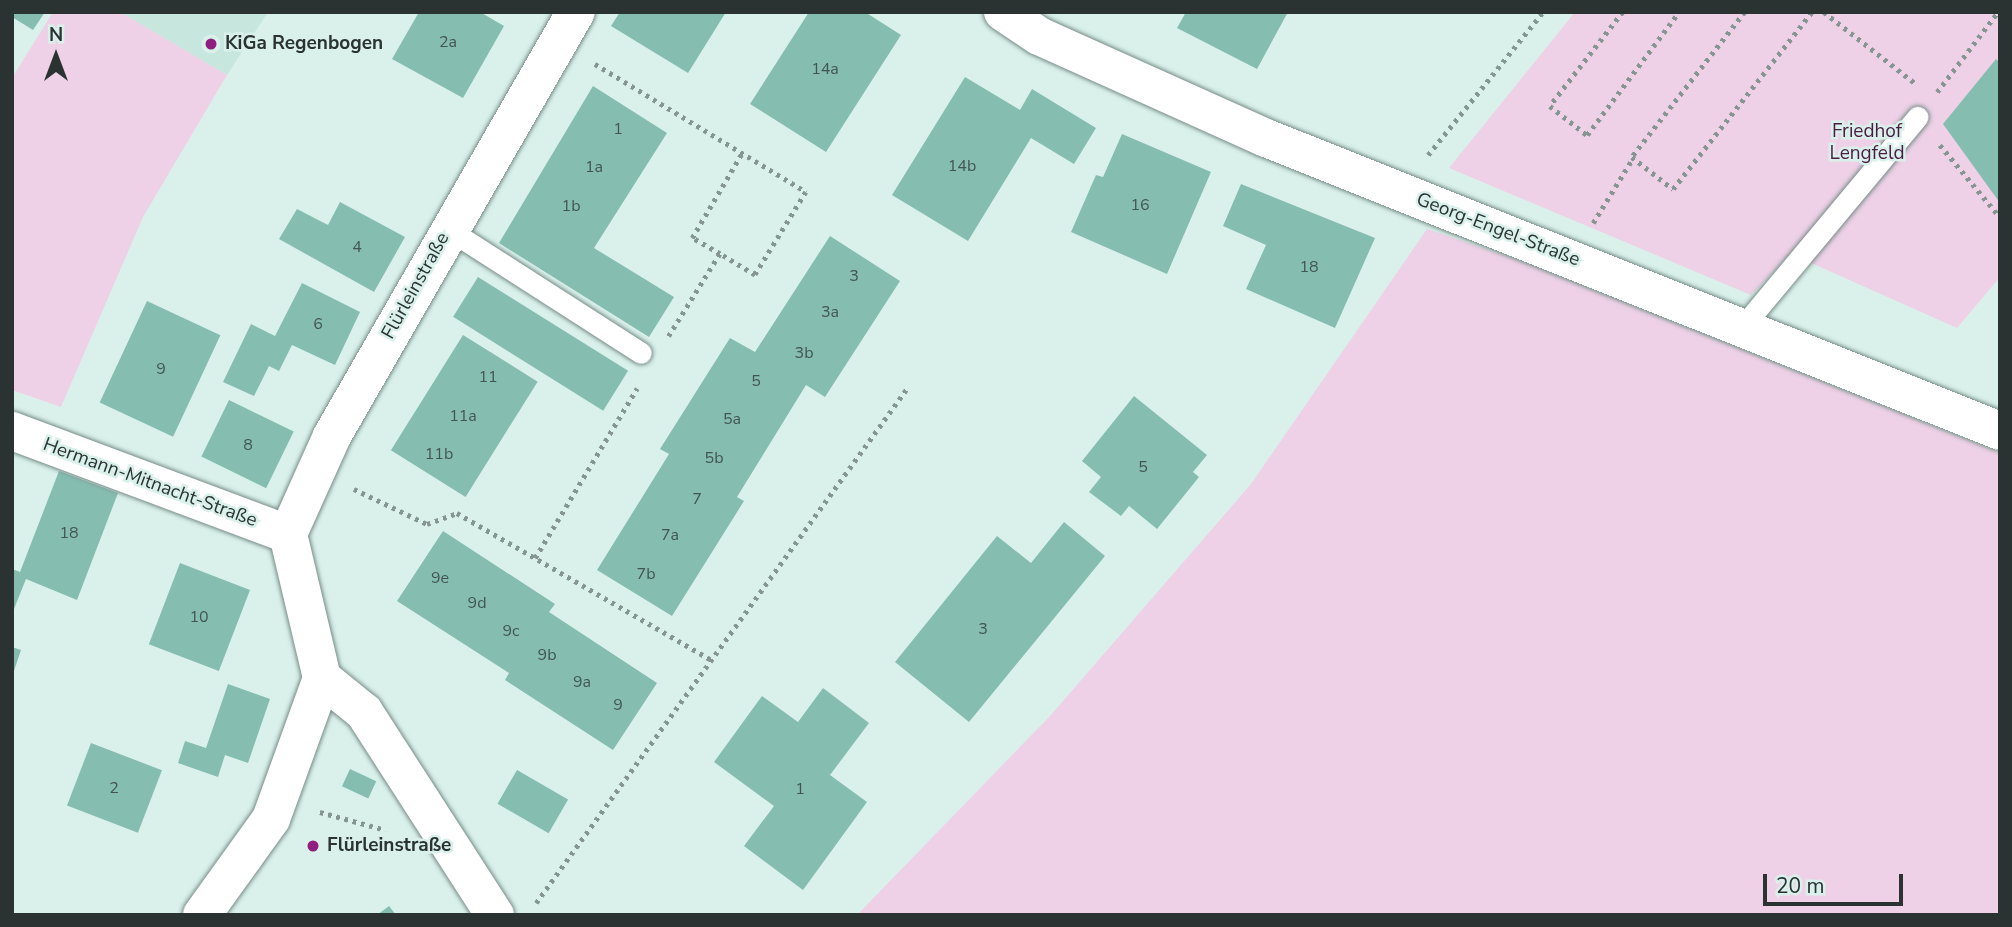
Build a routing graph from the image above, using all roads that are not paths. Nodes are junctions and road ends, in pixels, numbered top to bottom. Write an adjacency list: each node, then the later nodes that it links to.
1 (1003, 12): 5 (street, Georg-Engel-Straße)
2 (567, 27): 4 (street, Flürleinstraße)
3 (1917, 117): 5 (lane)
4 (448, 229): 6 (lane); 9 (street, Flürleinstraße)
5 (1744, 325): 8 (street, Georg-Engel-Straße)
6 (641, 354)
7 (12, 431): 9 (street, Hermann-Mitnacht-Straße)
8 (2000, 431)
9 (288, 534): 10 (street)
10 (322, 678): 11 (street); 12 (street)
11 (202, 915)
12 (495, 915)

